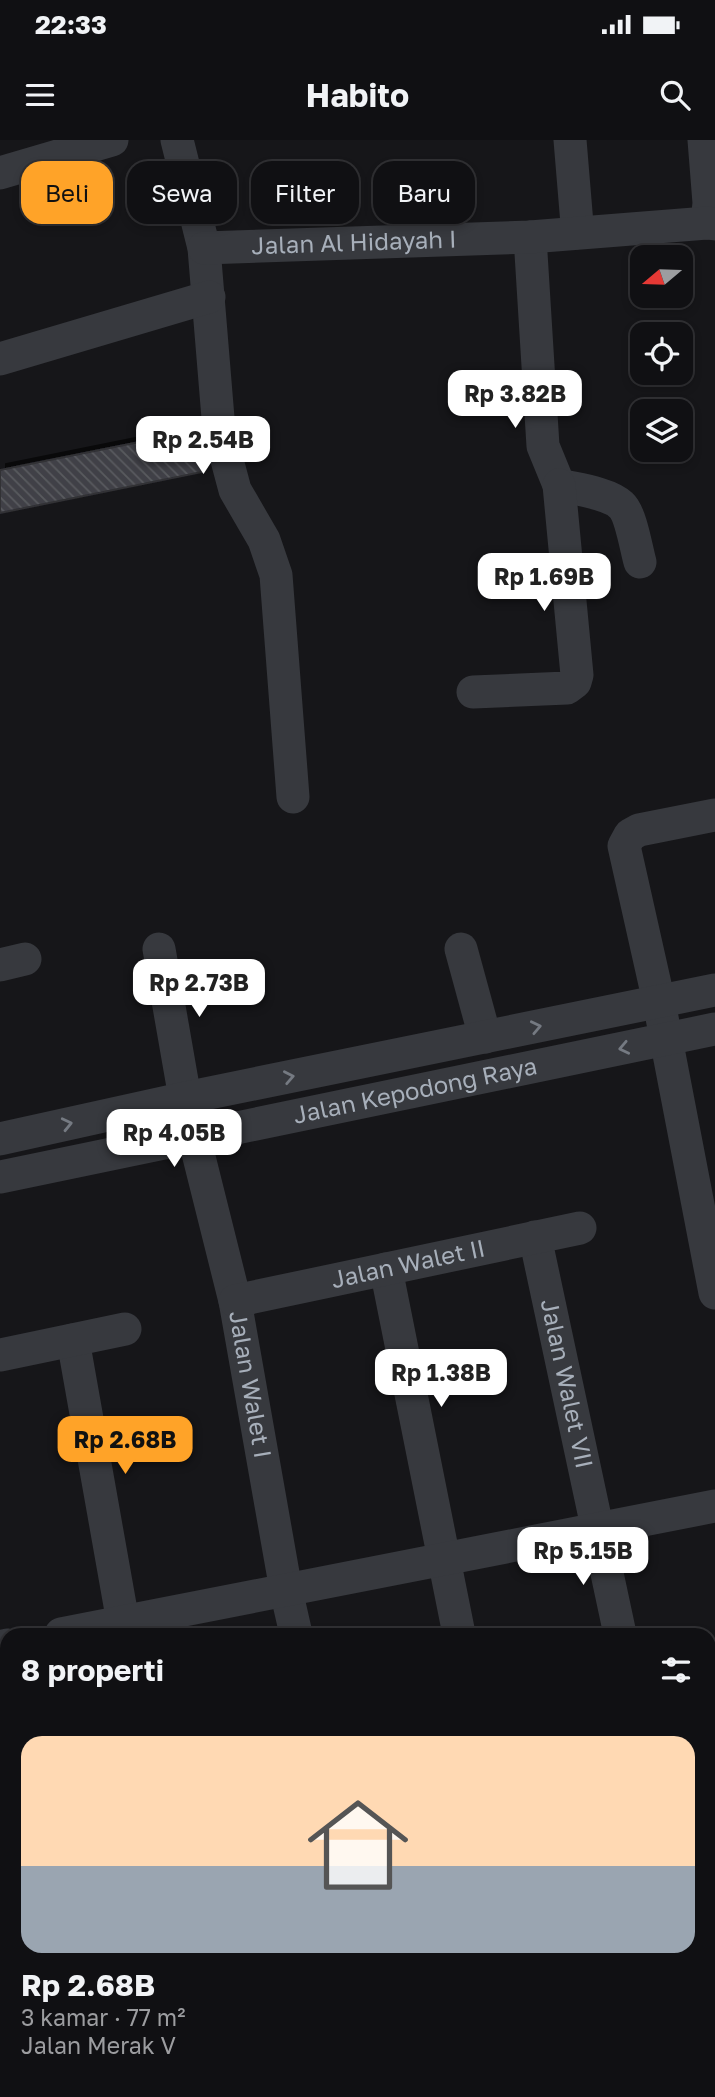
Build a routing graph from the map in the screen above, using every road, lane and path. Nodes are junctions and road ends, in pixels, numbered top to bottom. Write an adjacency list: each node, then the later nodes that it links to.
1 (113, 140): 5 (street)
2 (177, 140): 9 (street)
3 (570, 140): 7 (street)
4 (704, 140): 6 (street)
5 (0, 173)
6 (711, 223): 7 (street, Jalan Al Hidayah I)
7 (576, 233): 8 (street, Jalan Al Hidayah I)
8 (530, 237): 9 (street, Jalan Al Hidayah I); 12 (street)
9 (204, 248): 10 (street)
10 (209, 297): 11 (street); 15 (street)
11 (0, 359)
12 (559, 485): 13 (street); 14 (street)
13 (640, 562)
14 (473, 692)
15 (293, 797)
16 (715, 815): 20 (street)
17 (159, 949): 24 (street)
18 (461, 949): 22 (street)
19 (715, 990): 20 (street, Jalan Kepodong Raya)
20 (659, 1002): 22 (street, Jalan Kepodong Raya, one-way to 20); 23 (street)
21 (715, 1029): 23 (street, Jalan Kepodong Raya)
22 (485, 1037): 24 (street, Jalan Kepodong Raya, one-way to 22)
23 (666, 1039): 25 (street, Jalan Kepodong Raya, one-way to 25); 28 (street)
24 (185, 1098): 26 (street, Jalan Kepodong Raya, one-way to 24)
25 (194, 1137): 27 (street, Jalan Kepodong Raya); 33 (street, Jalan Walet I)
26 (0, 1139)
27 (0, 1177)
28 (707, 1206): 32 (street)
29 (580, 1228): 30 (street, Jalan Walet II)
30 (535, 1237): 31 (street, Jalan Walet II); 38 (street, Jalan Walet VII)
31 (386, 1269): 33 (street, Jalan Walet II); 39 (street)
32 (715, 1293)
33 (235, 1301): 40 (street, Jalan Walet I)
34 (125, 1329): 35 (street)
35 (74, 1340): 36 (street); 41 (street)
36 (0, 1355)
37 (715, 1506): 38 (street)
38 (599, 1529): 39 (street); 45 (street, Jalan Walet VII)
39 (443, 1559): 40 (street); 44 (street)
40 (286, 1590): 41 (street); 43 (street, Jalan Walet I)
41 (124, 1622): 42 (street)
42 (92, 1628)
43 (295, 1628)
44 (458, 1628)
45 (619, 1628)

